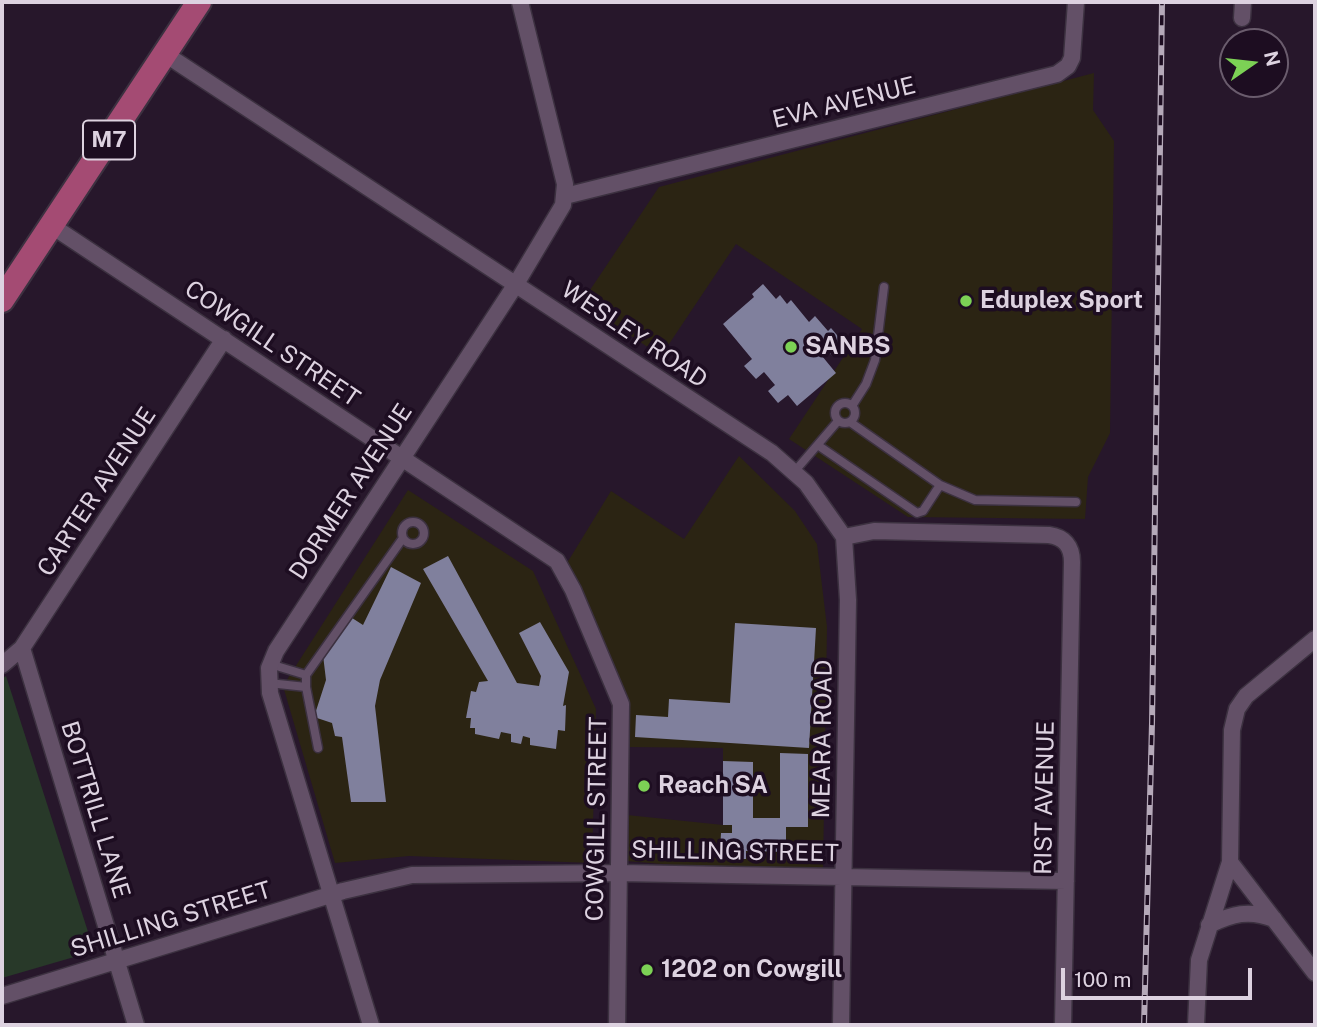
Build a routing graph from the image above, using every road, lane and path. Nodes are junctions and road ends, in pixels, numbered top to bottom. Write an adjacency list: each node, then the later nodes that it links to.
1 (199, 2): 4 (main road, M7)
2 (520, 2): 5 (street)
3 (1076, 2): 5 (street, EVA AVENUE)
4 (165, 54): 6 (main road, M7); 7 (street, WESLEY ROAD)
5 (565, 196): 7 (street, DORMER AVENUE)
6 (52, 226): 9 (main road, M7); 10 (street, COWGILL STREET)
7 (516, 285): 15 (street, DORMER AVENUE); 16 (street, WESLEY ROAD)
8 (884, 287): 11 (lane)
9 (2, 300)
10 (224, 340): 15 (street, COWGILL STREET); 22 (street, CARTER AVENUE)
11 (852, 405): 12 (lane); 13 (lane)
12 (838, 421): 13 (lane); 14 (lane)
13 (850, 422): 17 (lane)
14 (819, 446): 16 (lane); 17 (lane)
15 (401, 458): 23 (street, DORMER AVENUE); 30 (street, COWGILL STREET)
16 (795, 471): 19 (street, WESLEY ROAD)
17 (940, 485): 18 (lane)
18 (1076, 502)
19 (844, 537): 31 (street, MEARA ROAD); 32 (street, RIST AVENUE)
20 (403, 538): 25 (lane)
21 (1315, 639): 29 (street)
22 (22, 648): 24 (street, CARTER AVENUE); 36 (street, BOTTRILL LANE)
23 (270, 664): 25 (lane); 26 (street, DORMER AVENUE)
24 (2, 665)
25 (306, 675): 27 (lane)
26 (269, 684): 27 (lane); 33 (street, DORMER AVENUE)
27 (306, 687): 28 (lane)
28 (318, 748)
29 (1230, 862): 34 (street); 35 (street)
30 (619, 873): 31 (street, SHILLING STREET); 33 (street, SHILLING STREET); 41 (street, COWGILL STREET)
31 (844, 876): 32 (street, SHILLING STREET); 42 (street, MEARA ROAD)
32 (1066, 881): 43 (street, RIST AVENUE)
33 (332, 895): 36 (street, SHILLING STREET); 40 (street, DORMER AVENUE)
34 (1274, 919): 35 (street); 37 (street)
35 (1209, 925): 44 (street)
36 (117, 961): 38 (street, SHILLING STREET); 39 (street, BOTTRILL LANE)
37 (1315, 972)
38 (2, 996)
39 (136, 1025)
40 (371, 1025)
41 (617, 1025)
42 (841, 1025)
43 (1063, 1025)
44 (1196, 1025)

